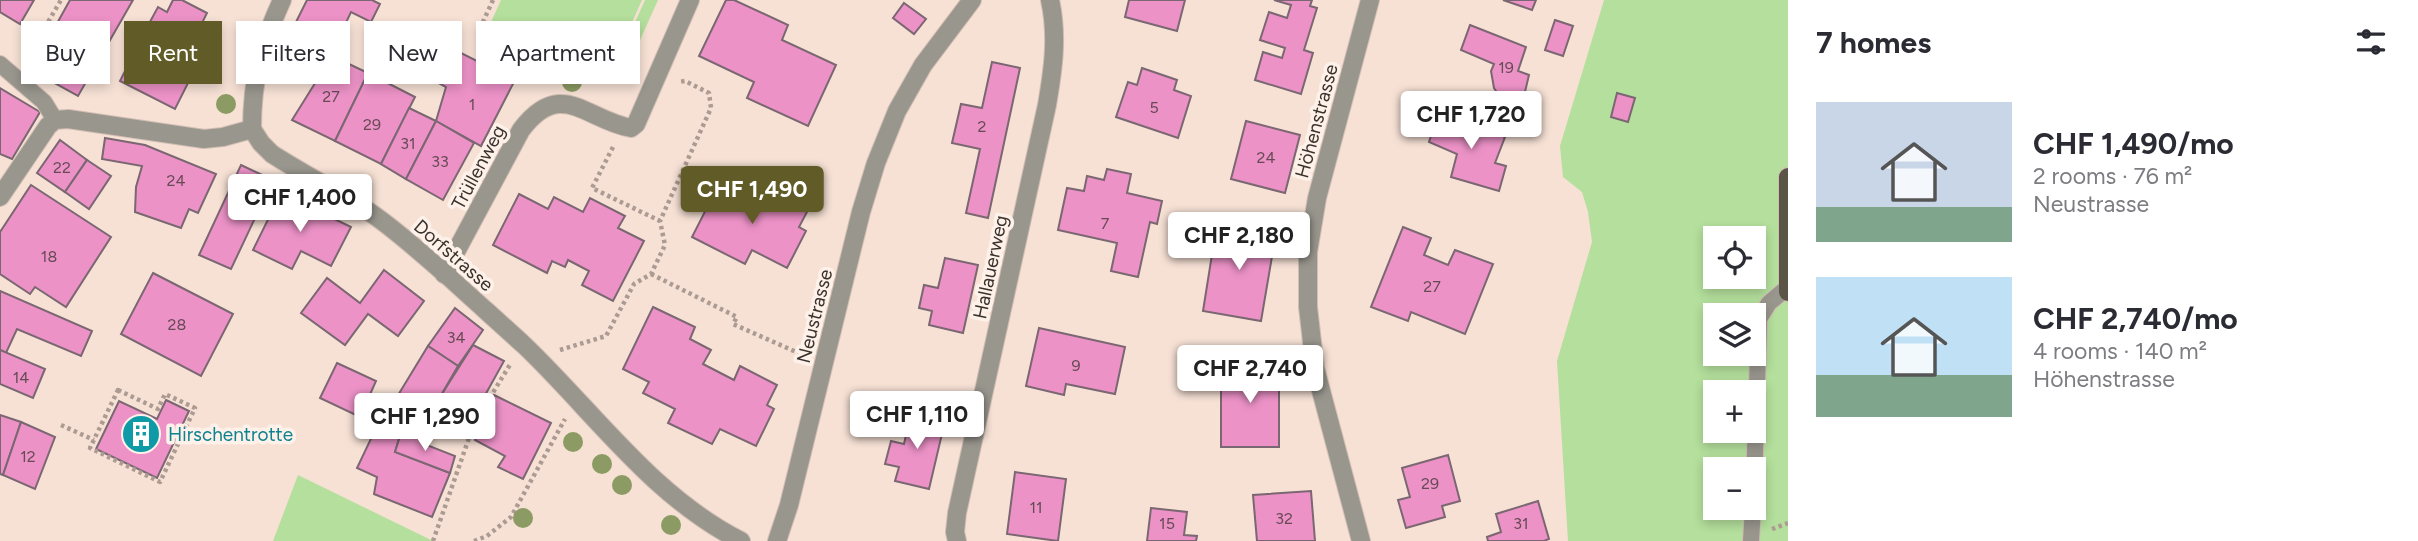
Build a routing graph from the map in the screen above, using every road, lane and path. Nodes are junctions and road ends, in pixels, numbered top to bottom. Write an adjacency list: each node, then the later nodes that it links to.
1 (61, 0): 9 (path)
2 (282, 0): 14 (street)
3 (493, 0): 11 (path)
4 (690, 0): 13 (street)
5 (972, 0): 23 (street, Neustrasse)
6 (1050, 0): 33 (street, Hallauerweg)
7 (1370, 0): 34 (street, Höhenstrasse)
8 (0, 64): 9 (lane)
9 (16, 78): 12 (lane)
10 (674, 83): 17 (path)
11 (552, 106): 13 (street); 18 (street, Trüllenweg)
12 (55, 120): 14 (street); 16 (street)
13 (624, 127): 17 (path)
14 (252, 130): 18 (street, Dorfstrasse)
15 (1788, 177): 20 (main road)
16 (0, 197)
17 (660, 221): 19 (path)
18 (444, 274): 21 (street, Dorfstrasse)
19 (651, 274): 22 (path); 23 (path)
20 (1788, 290): 27 (lane)
21 (523, 345): 22 (street, Dorfstrasse); 29 (path)
22 (536, 357): 24 (street, Dorfstrasse)
23 (823, 364): 32 (street, Neustrasse)
24 (576, 397): 30 (path); 31 (street, Dorfstrasse)
25 (61, 425): 26 (path)
26 (94, 440): 26 (path)
27 (1755, 457)
28 (1752, 520): 35 (lane)
29 (433, 541)
30 (474, 541)
31 (741, 541)
32 (777, 541)
33 (957, 541)
34 (1362, 541)
35 (1751, 541)

